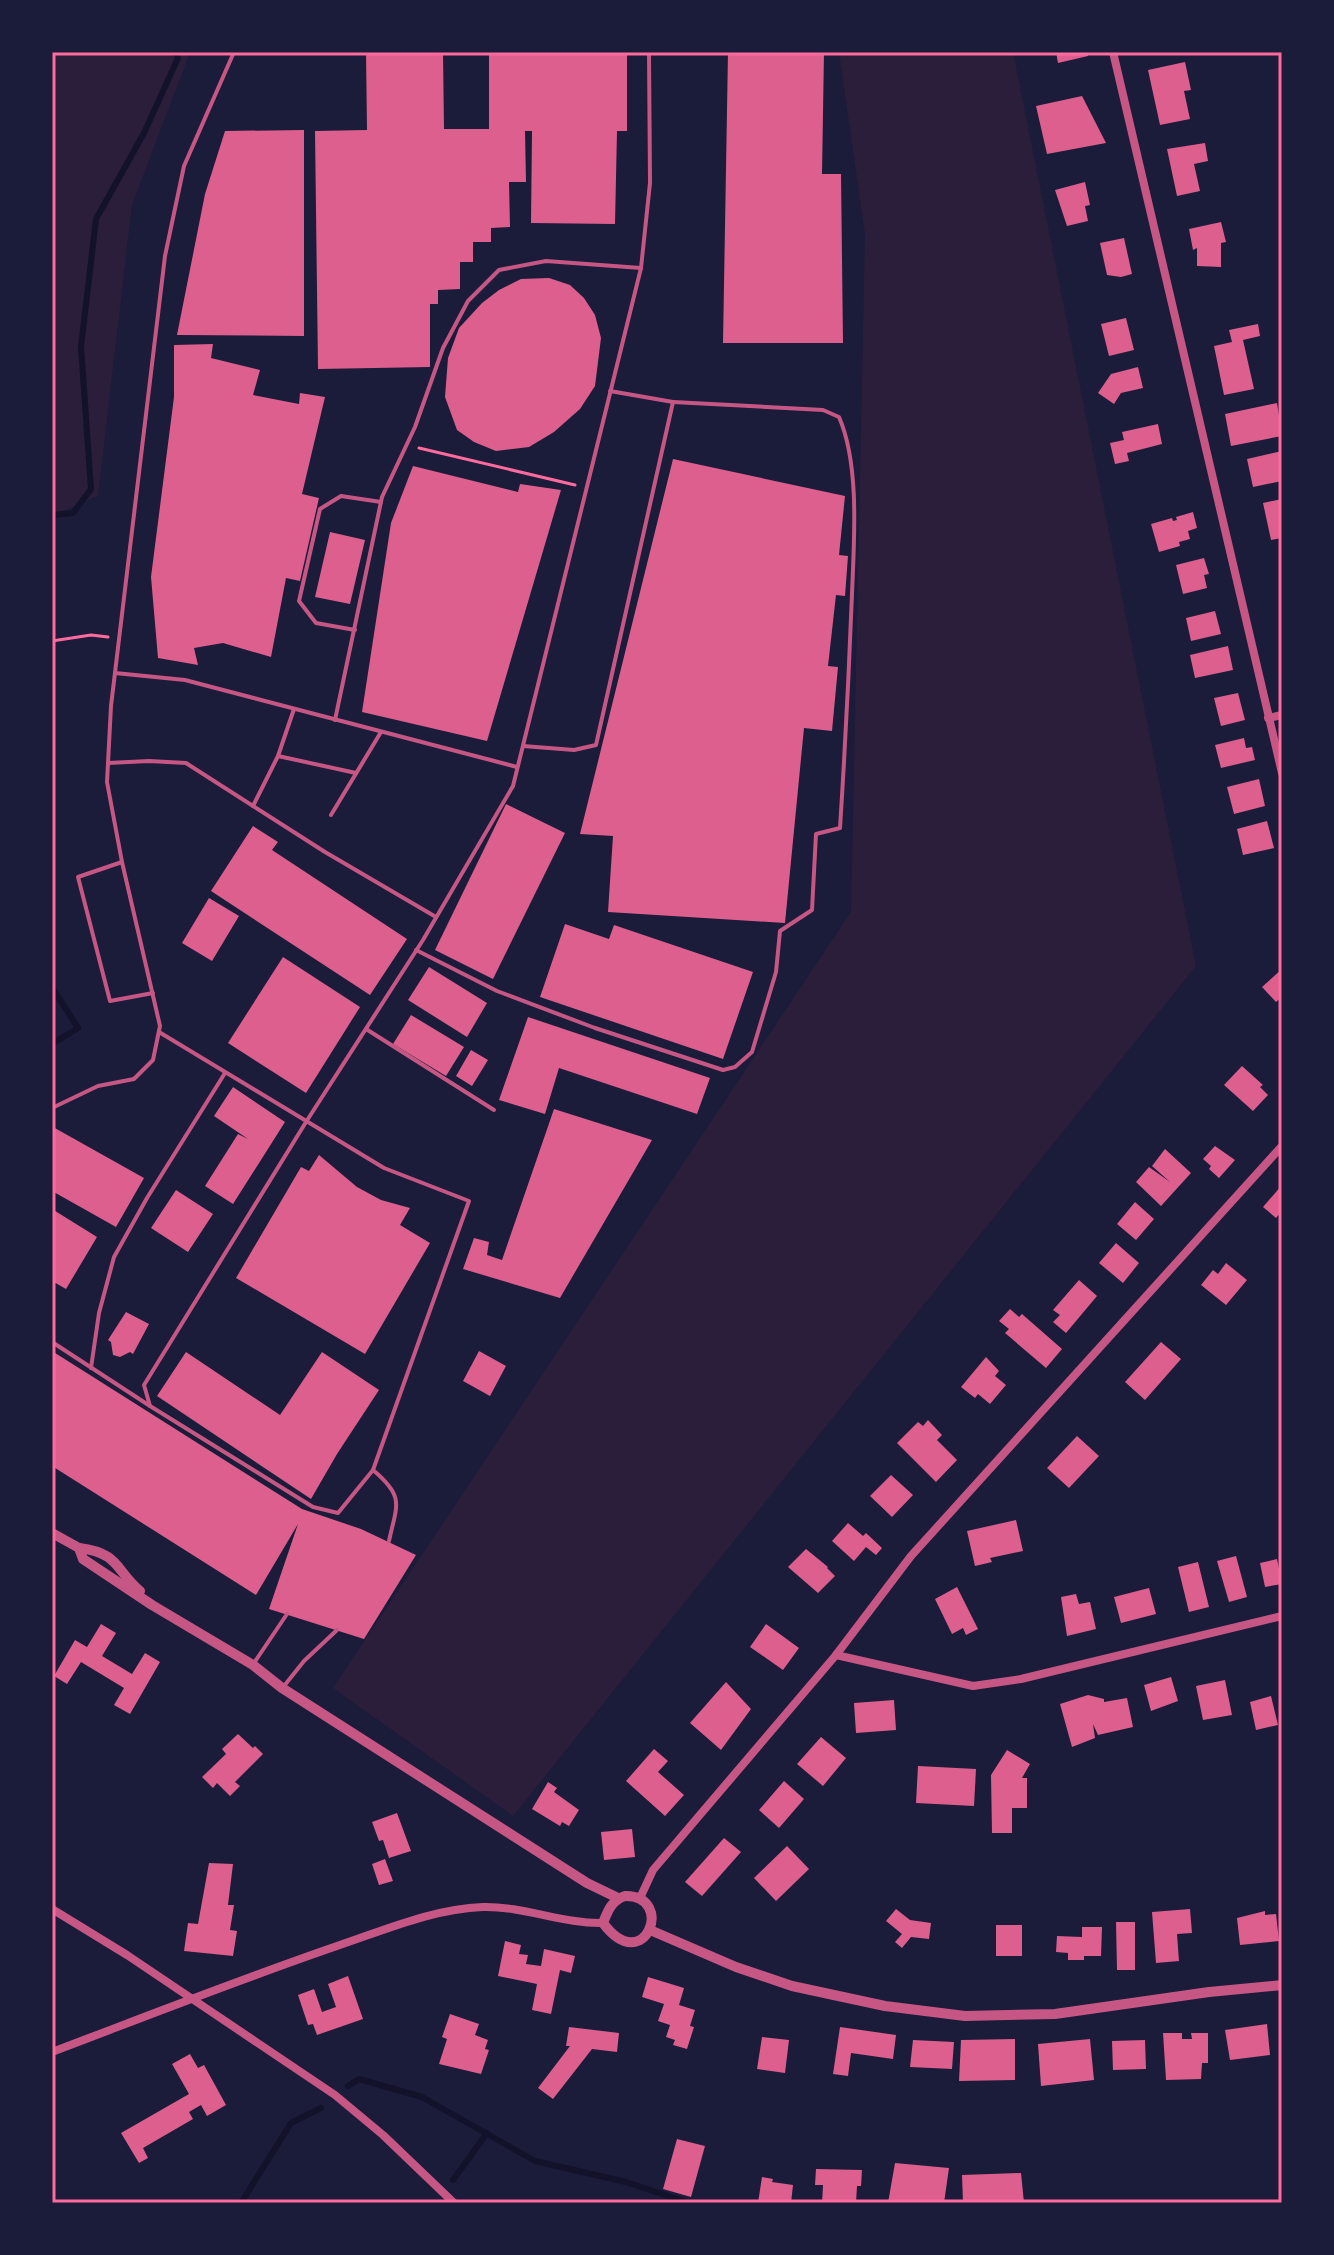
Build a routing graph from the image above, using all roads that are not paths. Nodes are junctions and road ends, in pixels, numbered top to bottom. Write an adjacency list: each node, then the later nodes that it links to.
1 (234, 52): 9 (lane)
2 (649, 52): 4 (lane)
3 (1113, 52): 12 (street)
4 (641, 268): 5 (lane); 7 (lane)
5 (610, 391): 6 (lane); 15 (lane)
6 (673, 402): 15 (lane); 25 (lane)
7 (381, 502): 8 (lane); 8 (lane)
8 (355, 630): 13 (lane)
9 (115, 673): 10 (lane); 17 (lane)
10 (294, 709): 13 (lane); 16 (lane)
11 (1282, 715): 12 (street)
12 (1268, 718): 20 (street)
13 (335, 720): 14 (lane)
14 (381, 732): 18 (lane); 19 (lane)
15 (523, 746): 18 (lane)
16 (278, 756): 19 (lane); 21 (lane)
17 (108, 763): 21 (lane); 23 (lane)
18 (518, 767): 24 (lane)
19 (356, 773): 22 (lane)
20 (1282, 773)
21 (253, 806): 24 (lane)
22 (331, 815)
23 (122, 862): 26 (lane); 26 (lane)
24 (436, 917): 25 (lane)
25 (416, 950): 27 (lane)
26 (153, 993): 28 (lane)
27 (366, 1029): 31 (lane); 32 (lane)
28 (159, 1032): 29 (lane); 30 (lane)
29 (225, 1073): 32 (lane); 35 (lane)
30 (53, 1108)
31 (494, 1110)
32 (306, 1122): 36 (lane); 37 (lane)
33 (1282, 1146): 45 (street)
34 (52, 1342): 35 (lane)
35 (91, 1368): 36 (lane)
36 (150, 1406): 38 (lane)
37 (373, 1470): 38 (lane); 41 (lane)
38 (338, 1513): 39 (lane)
39 (336, 1520)
40 (52, 1533): 46 (street)
41 (389, 1541)
42 (287, 1614): 46 (lane)
43 (1282, 1616): 45 (street)
44 (337, 1630): 47 (lane)
45 (836, 1655): 49 (street)
46 (253, 1665): 47 (street)
47 (282, 1688): 48 (street)
48 (618, 1898): 49 (street); 51 (street)
49 (640, 1898): 52 (street)
50 (52, 1909): 54 (street)
51 (603, 1923): 52 (street); 54 (street)
52 (650, 1930): 53 (street)
53 (1282, 1985)
54 (191, 1999): 55 (street); 56 (street)
55 (52, 2052)
56 (454, 2203)

